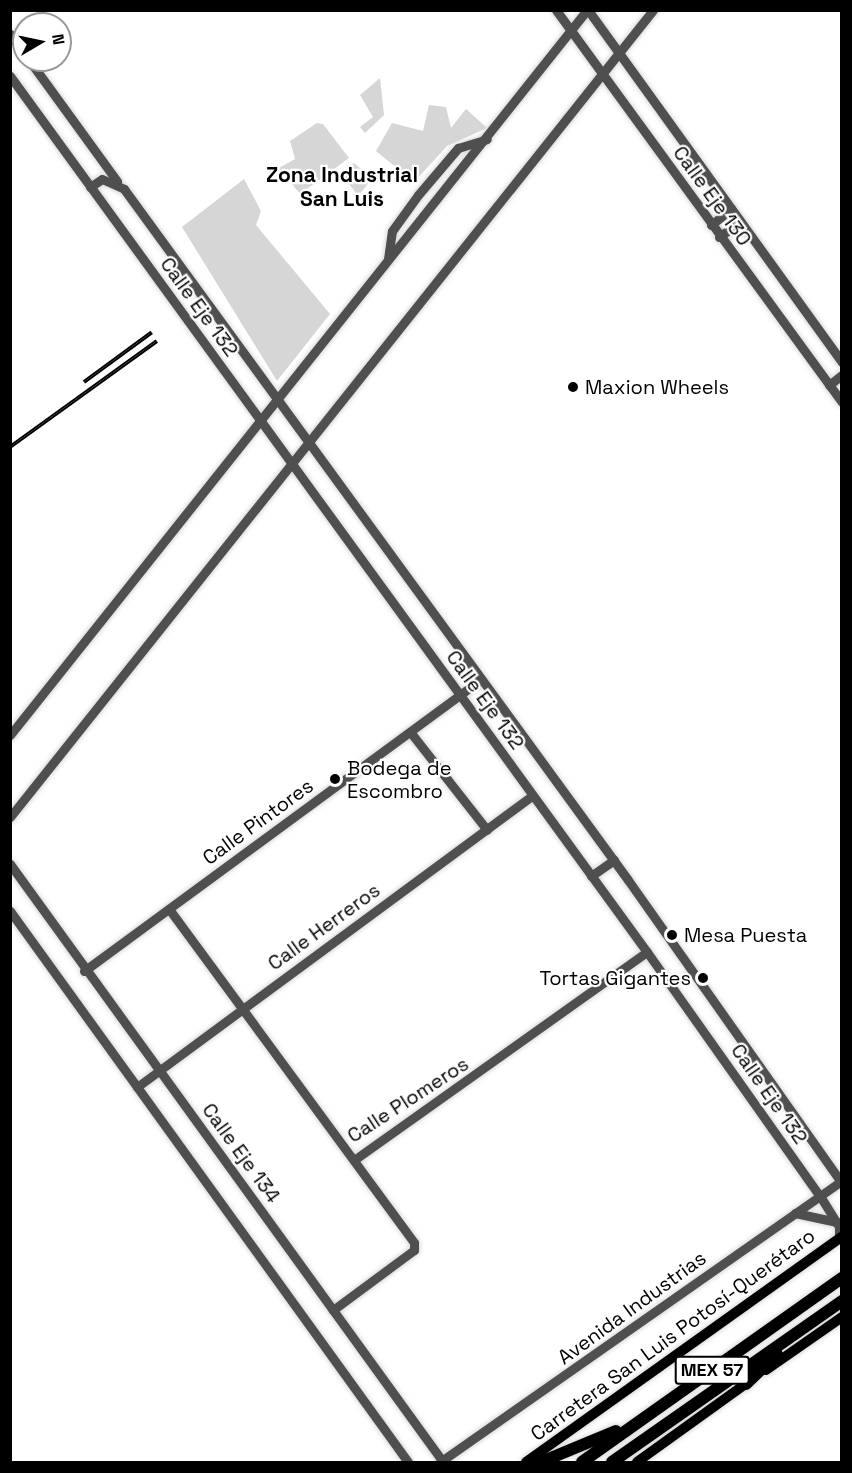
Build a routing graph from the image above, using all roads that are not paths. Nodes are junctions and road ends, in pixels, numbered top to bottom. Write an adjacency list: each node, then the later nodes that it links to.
1 (556, 10): 4 (street, Calle Eje 130)
2 (587, 10): 4 (street); 5 (street, Calle Eje 130)
3 (652, 10): 5 (street)
4 (571, 31): 7 (street, Calle Eje 130); 9 (street)
5 (618, 55): 7 (street); 14 (street, Calle Eje 130)
6 (38, 72): 12 (street, Calle Eje 132)
7 (602, 75): 16 (street, Calle Eje 130); 25 (street)
8 (10, 76): 13 (street, Calle Eje 132)
9 (487, 139): 10 (street); 11 (street)
10 (462, 169): 11 (street); 18 (street)
11 (435, 176): 18 (street)
12 (118, 183): 13 (street); 22 (street, Calle Eje 132)
13 (90, 187): 24 (street, Calle Eje 132)
14 (731, 209): 15 (street, Calle Eje 130); 16 (street)
15 (740, 222): 17 (street); 19 (street, Calle Eje 130)
16 (711, 225): 17 (street, Calle Eje 130)
17 (719, 237): 21 (street, Calle Eje 130)
18 (388, 259): 22 (street)
19 (842, 362)
20 (842, 375): 21 (street)
21 (829, 385): 23 (street, Calle Eje 130)
22 (277, 398): 24 (street); 25 (street, Calle Eje 132)
23 (842, 402)
24 (259, 421): 26 (street, Calle Eje 132); 30 (street)
25 (306, 441): 26 (street); 27 (street, Calle Eje 132)
26 (290, 462): 28 (street, Calle Eje 132); 32 (street)
27 (481, 680): 28 (street, Calle Pintores); 34 (street, Calle Eje 132)
28 (460, 696): 29 (street, Calle Pintores); 31 (street, Calle Eje 132)
29 (411, 733): 33 (street); 37 (street, Calle Pintores)
30 (10, 735)
31 (532, 796): 33 (street, Calle Herreros); 36 (street, Calle Eje 132)
32 (10, 817)
33 (487, 830): 41 (street, Calle Herreros)
34 (614, 860): 36 (street); 45 (street, Calle Eje 132)
35 (10, 864): 40 (street, Calle Eje 134)
36 (591, 876): 39 (street, Calle Eje 132)
37 (169, 909): 40 (street, Calle Pintores); 41 (street, Calle Plomeros)
38 (10, 911): 43 (street)
39 (647, 952): 44 (street, Calle Plomeros); 46 (street, Calle Eje 132)
40 (84, 971): 42 (street, Calle Eje 134)
41 (242, 1009): 42 (street, Calle Herreros); 44 (street, Calle Plomeros)
42 (159, 1070): 43 (street, Calle Herreros); 52 (street, Calle Eje 134)
43 (137, 1087): 57 (street)
44 (354, 1160): 52 (street)
45 (841, 1181): 46 (street, Avenida Industrias)
46 (820, 1196): 47 (street, Avenida Industrias); 48 (street, Calle Eje 132)
47 (795, 1213): 48 (street); 58 (street, Avenida Industrias)
48 (837, 1222): 49 (street, Calle Eje 132)
49 (840, 1238): 59 (main road, Carretera San Luis Potosí-Querétaro)
50 (842, 1278): 56 (highway, MEX 57)
51 (842, 1301): 54 (highway, MEX 57)
52 (333, 1310): 58 (street, Calle Eje 134)
53 (842, 1317): 55 (main road)
54 (809, 1325): 55 (highway); 62 (highway, MEX 57)
55 (746, 1384): 63 (main road)
56 (634, 1424): 60 (highway); 61 (highway, MEX 57)
57 (408, 1462)
58 (442, 1462)
59 (526, 1462)
60 (541, 1462)
61 (582, 1462)
62 (612, 1462)
63 (637, 1462)

